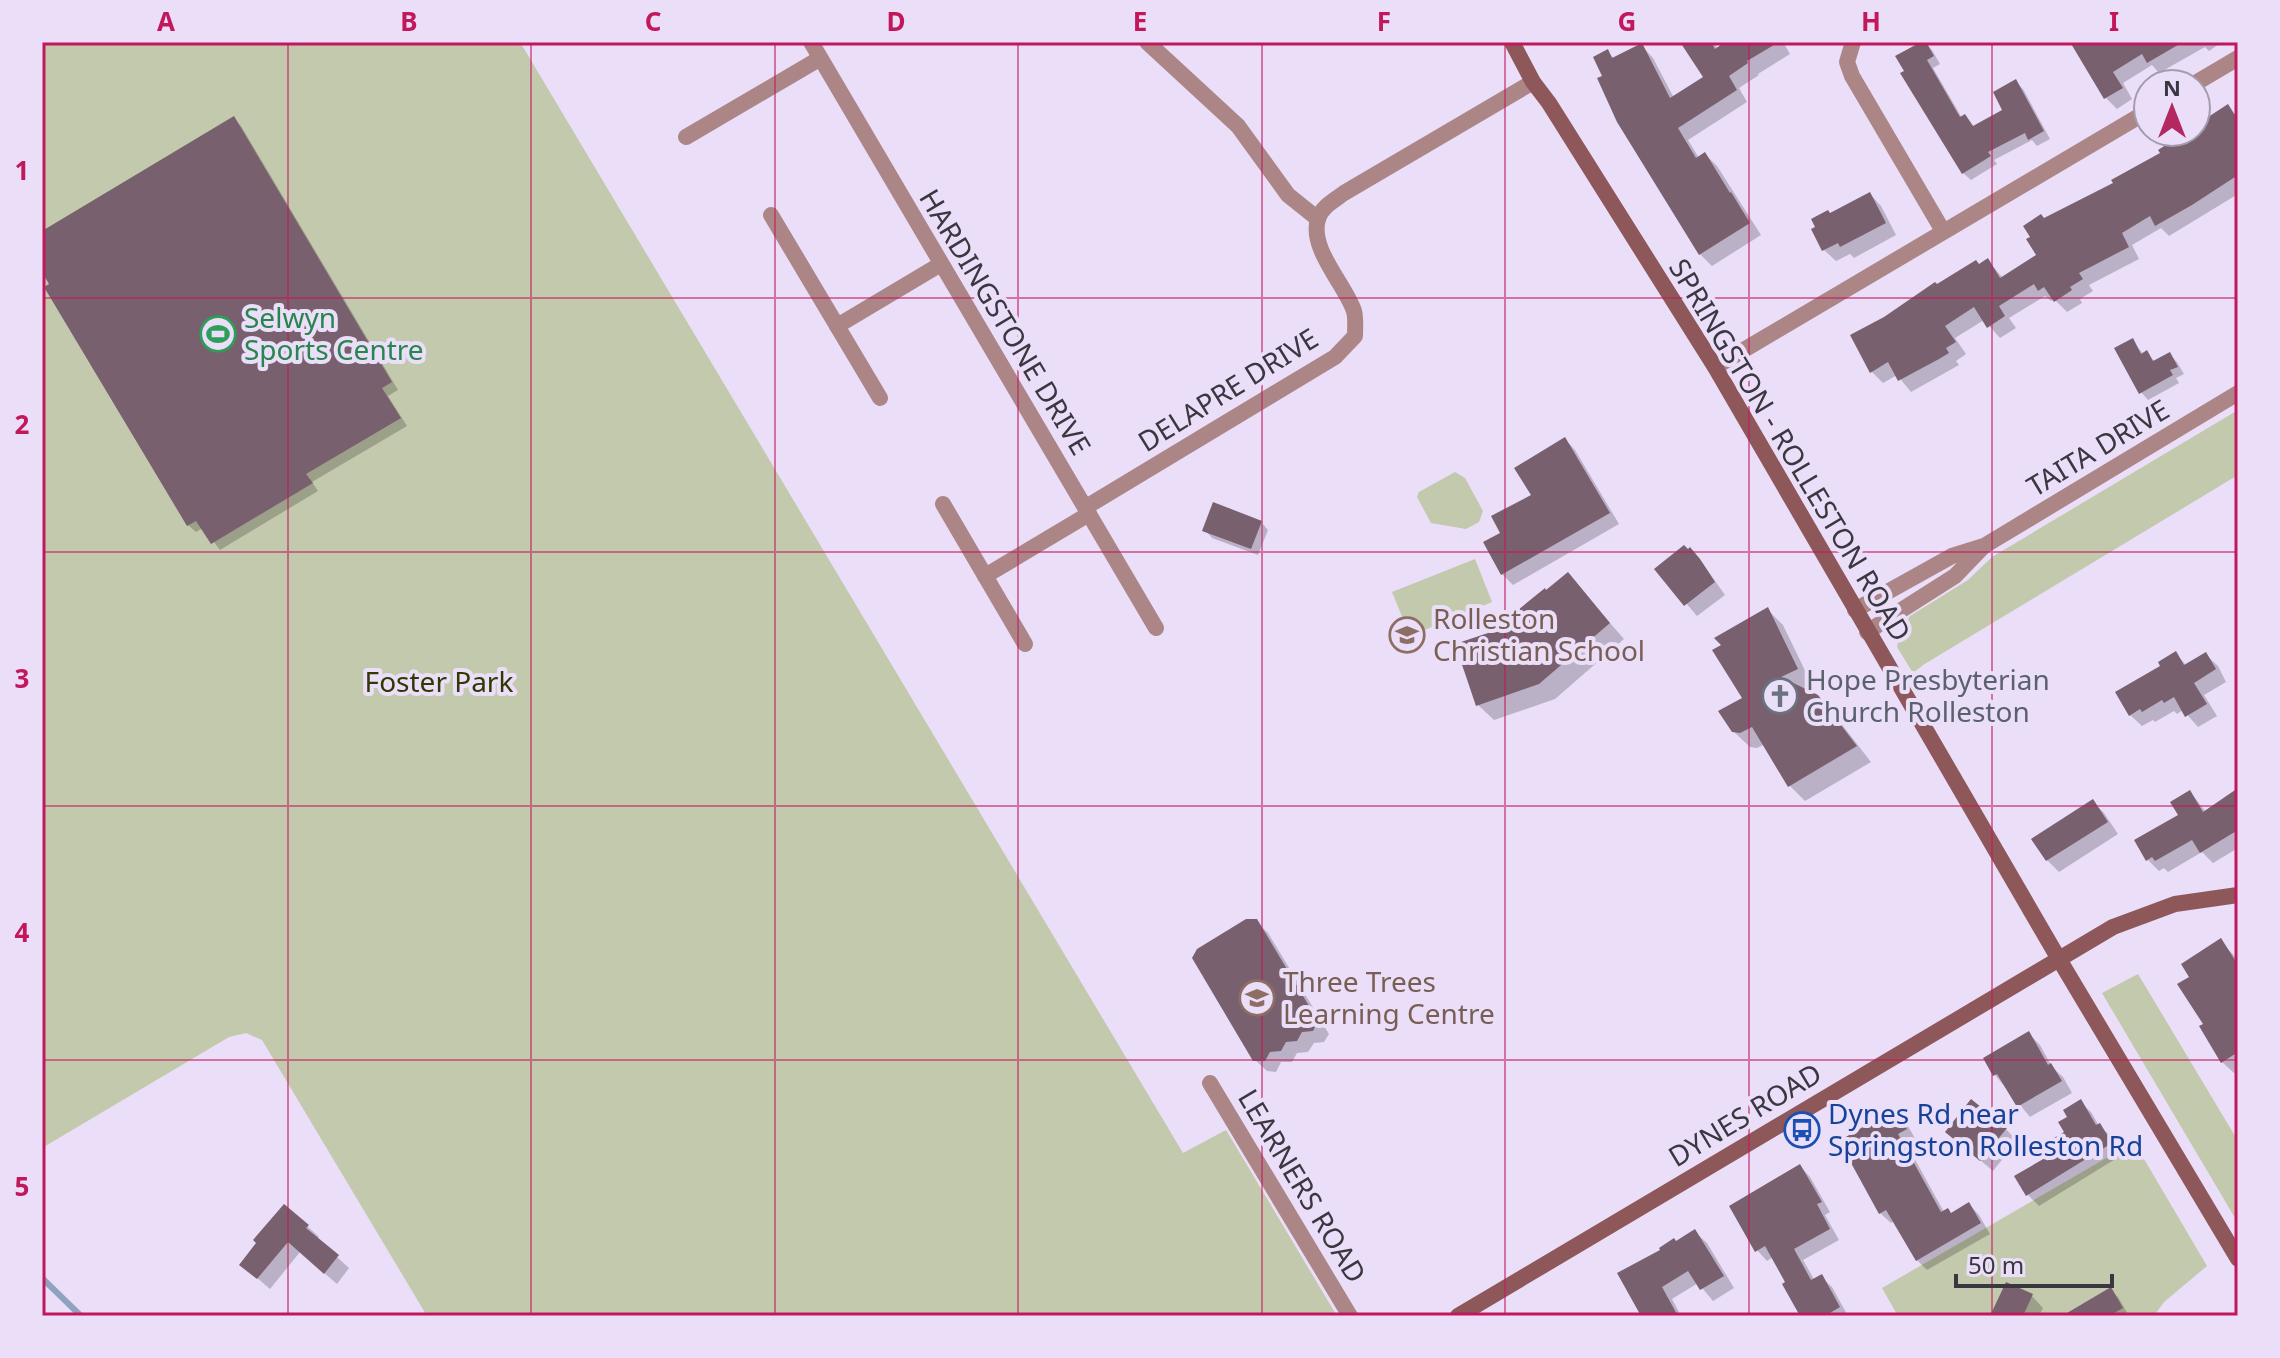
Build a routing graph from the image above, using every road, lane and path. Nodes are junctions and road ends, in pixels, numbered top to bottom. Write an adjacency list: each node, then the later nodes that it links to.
1 (811, 42): 6 (street, HARDINGSTONE DRIVE)
2 (1147, 42): 12 (street)
3 (1512, 42): 8 (main road, SPRINGSTON - ROLLESTON ROAD)
4 (1853, 42): 13 (street)
5 (2238, 58): 7 (street)
6 (819, 59): 10 (street); 14 (street, HARDINGSTONE DRIVE)
7 (2212, 73)
8 (1533, 82): 12 (street); 16 (main road, SPRINGSTON - ROLLESTON ROAD)
9 (2132, 120): 13 (street)
10 (686, 137)
11 (771, 215): 15 (street)
12 (1318, 219): 20 (street, DELAPRE DRIVE)
13 (1943, 231): 16 (street)
14 (941, 264): 15 (street); 20 (street, HARDINGSTONE DRIVE)
15 (837, 326): 18 (street)
16 (1715, 367): 23 (main road, SPRINGSTON - ROLLESTON ROAD)
17 (2238, 393): 21 (street, TAITA DRIVE)
18 (880, 398)
19 (943, 504): 22 (street)
20 (1088, 511): 22 (street, DELAPRE DRIVE); 24 (street, HARDINGSTONE DRIVE)
21 (1984, 546): 23 (street, TAITA DRIVE); 25 (street, TAITA DRIVE)
22 (985, 576): 26 (street)
23 (1855, 610): 25 (main road, SPRINGSTON - ROLLESTON ROAD)
24 (1156, 628)
25 (1867, 632): 28 (main road, SPRINGSTON - ROLLESTON ROAD)
26 (1025, 644)
27 (2238, 895): 28 (main road, DYNES ROAD)
28 (2058, 958): 30 (main road, SPRINGSTON - ROLLESTON ROAD); 32 (main road, DYNES ROAD)
29 (1210, 1083): 31 (street, LEARNERS ROAD)
30 (2238, 1259)
31 (1350, 1316)
32 (1458, 1316)

